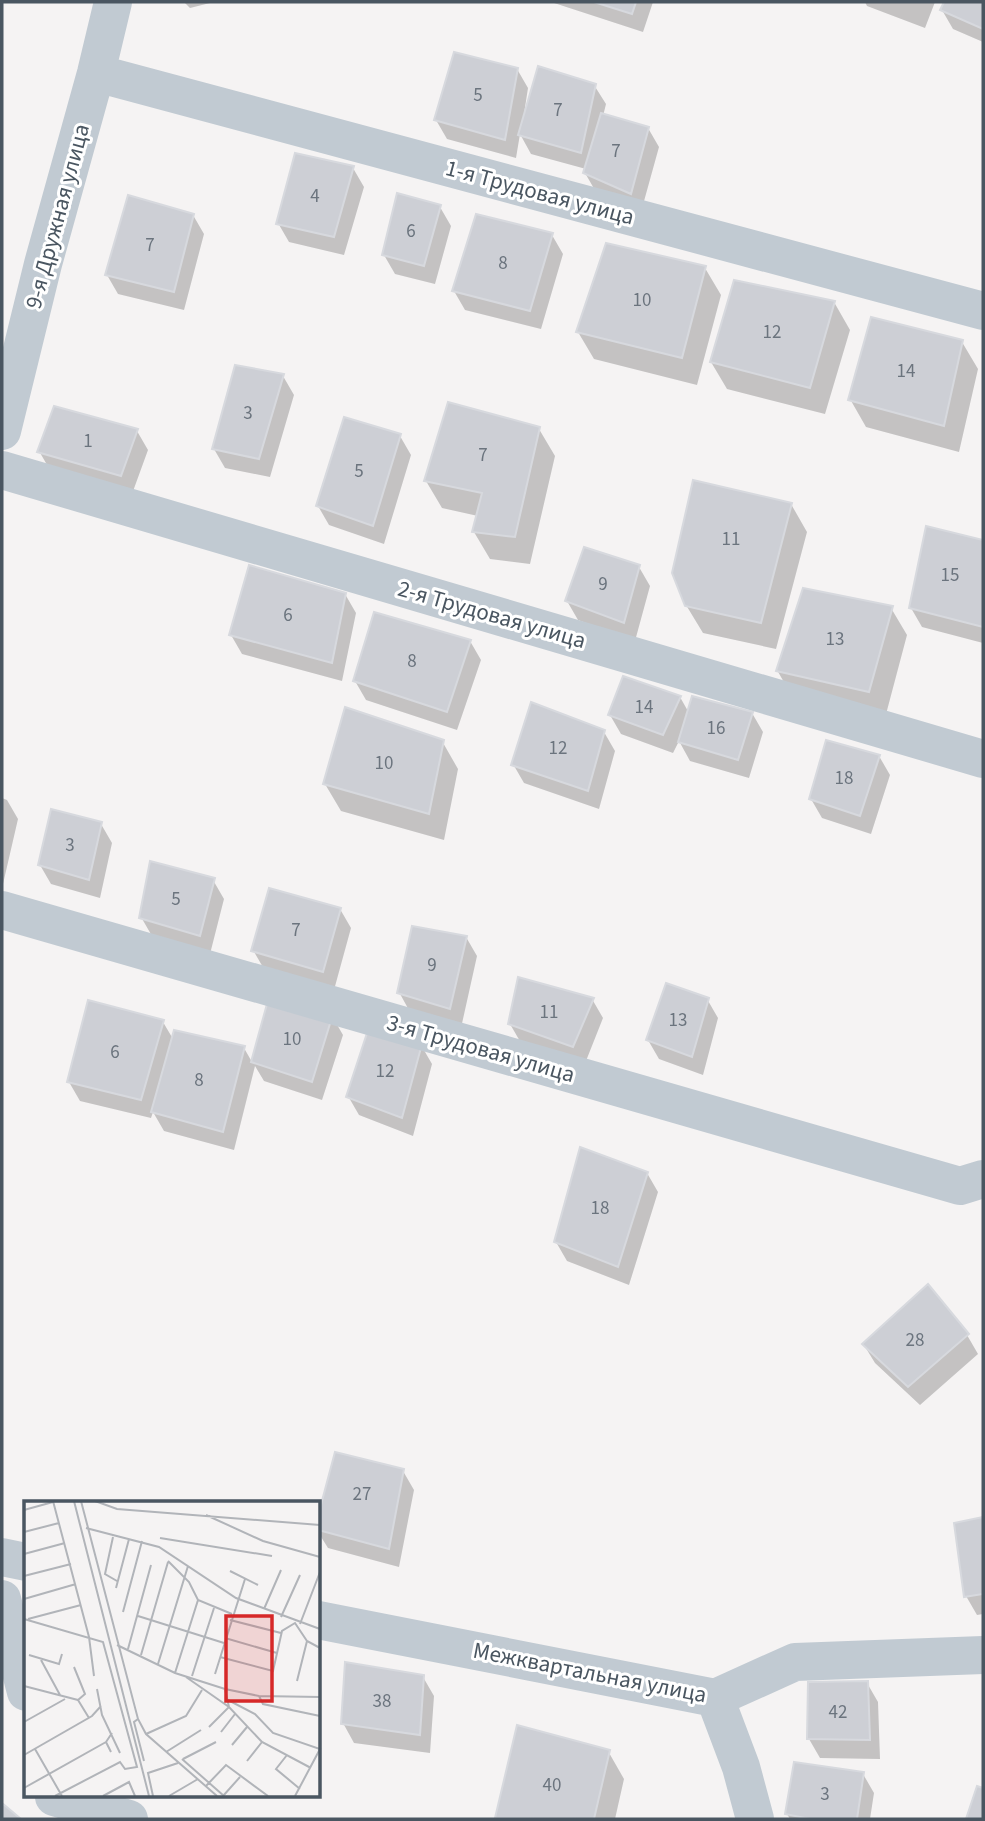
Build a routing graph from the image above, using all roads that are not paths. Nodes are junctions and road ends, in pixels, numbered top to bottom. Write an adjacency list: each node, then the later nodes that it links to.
1 (113, 2): 2 (street, 9-я Дружная улица)
2 (96, 73): 3 (street, 1-я Трудовая улица); 4 (street, 9-я Дружная улица)
3 (983, 311)
4 (2, 431)
5 (2, 470): 6 (street, 2-я Трудовая улица)
6 (983, 759)
7 (2, 910): 8 (street, 3-я Трудовая улица)
8 (972, 1182)
9 (2, 1557): 10 (street)
10 (24, 1562)
11 (2, 1600): 14 (street)
12 (320, 1620): 15 (street, Межквартальная улица)
13 (983, 1655): 15 (street, Межквартальная улица)
14 (24, 1684)
15 (715, 1698): 18 (street)
16 (55, 1804): 17 (street)
17 (129, 1819)
18 (755, 1819)

